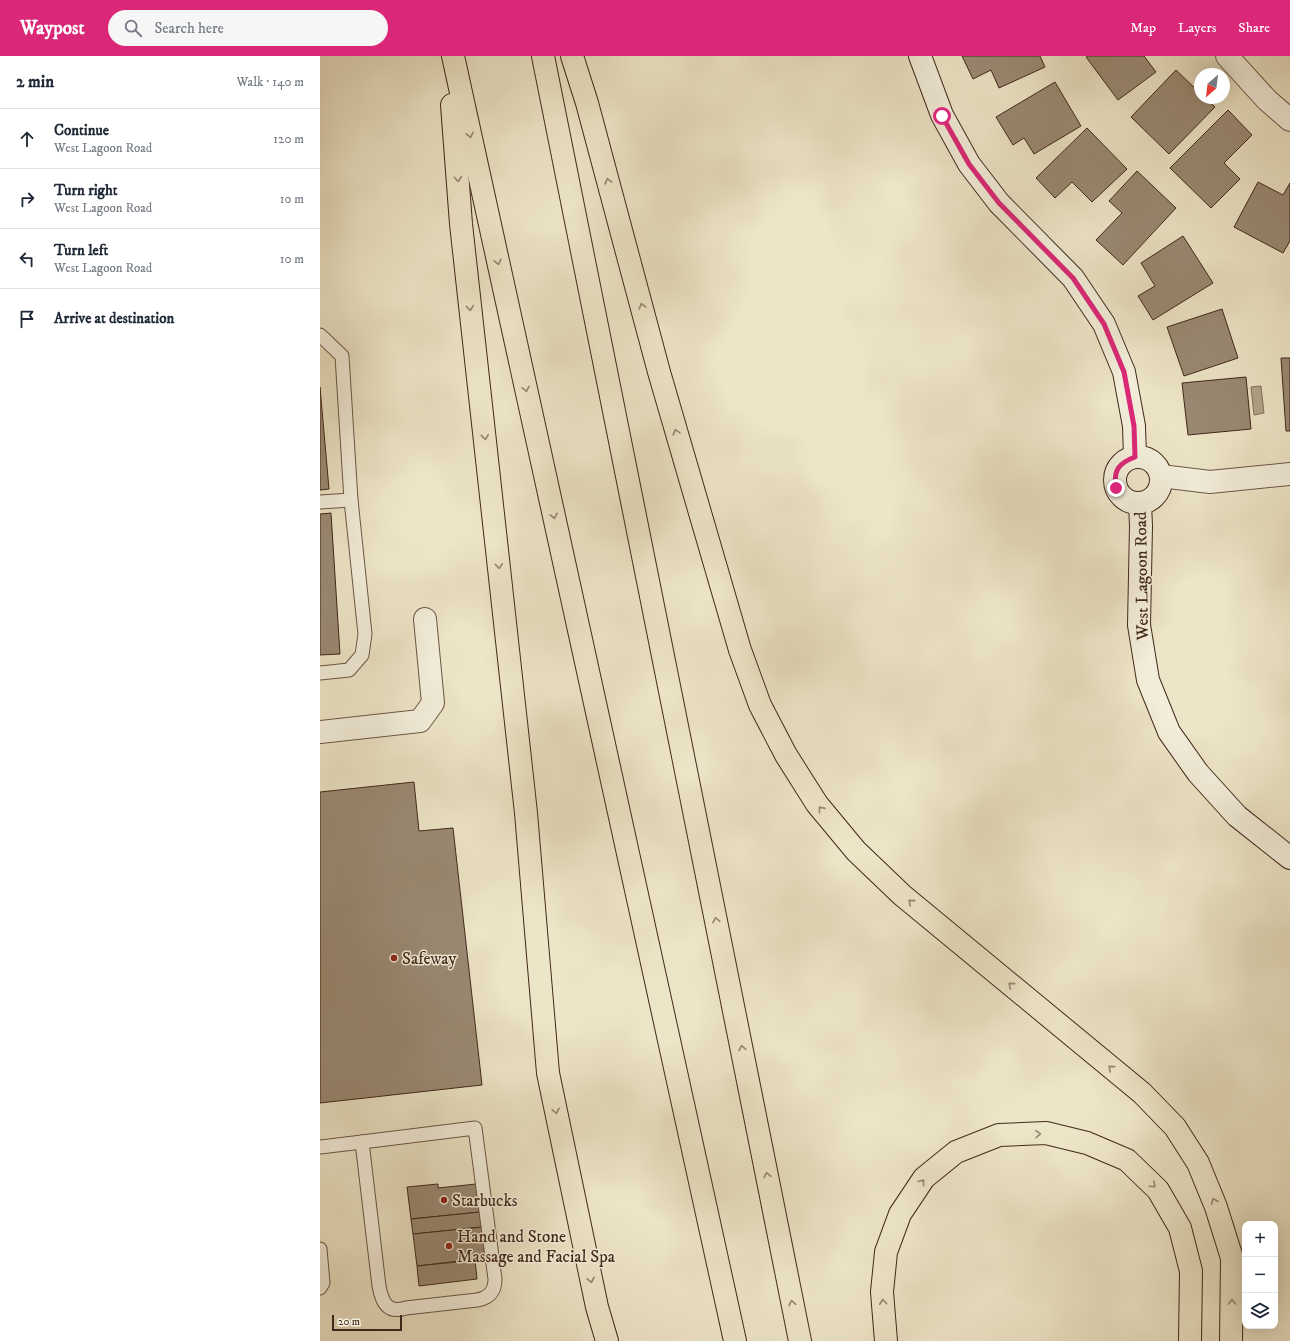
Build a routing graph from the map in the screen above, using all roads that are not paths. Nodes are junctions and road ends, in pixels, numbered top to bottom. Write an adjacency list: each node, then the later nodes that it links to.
1 (449, 56): 23 (highway, one-way to 23)
2 (453, 56): 26 (highway, one-way to 26)
3 (543, 56): 27 (highway, one-way to 3)
4 (572, 56): 30 (highway, one-way to 4)
5 (920, 56): 9 (street)
6 (1227, 56): 7 (street)
7 (1290, 120)
8 (320, 335): 12 (lane)
9 (1135, 457): 11 (street); 14 (street, West Lagoon Road)
10 (1290, 474): 11 (street)
11 (1161, 476): 14 (street, West Lagoon Road)
12 (351, 500): 13 (lane); 16 (lane)
13 (320, 502)
14 (1140, 503): 18 (street, West Lagoon Road)
15 (425, 618): 17 (street)
16 (320, 673)
17 (320, 732)
18 (1290, 858)
19 (362, 1142): 19 (lane); 20 (lane)
20 (320, 1147)
21 (320, 1249): 22 (lane)
22 (320, 1288)
23 (597, 1307): 24 (highway); 25 (highway)
24 (591, 1341)
25 (607, 1341)
26 (735, 1341)
27 (800, 1341)
28 (886, 1341): 29 (highway, one-way to 29)
29 (1190, 1341)
30 (1231, 1341)

